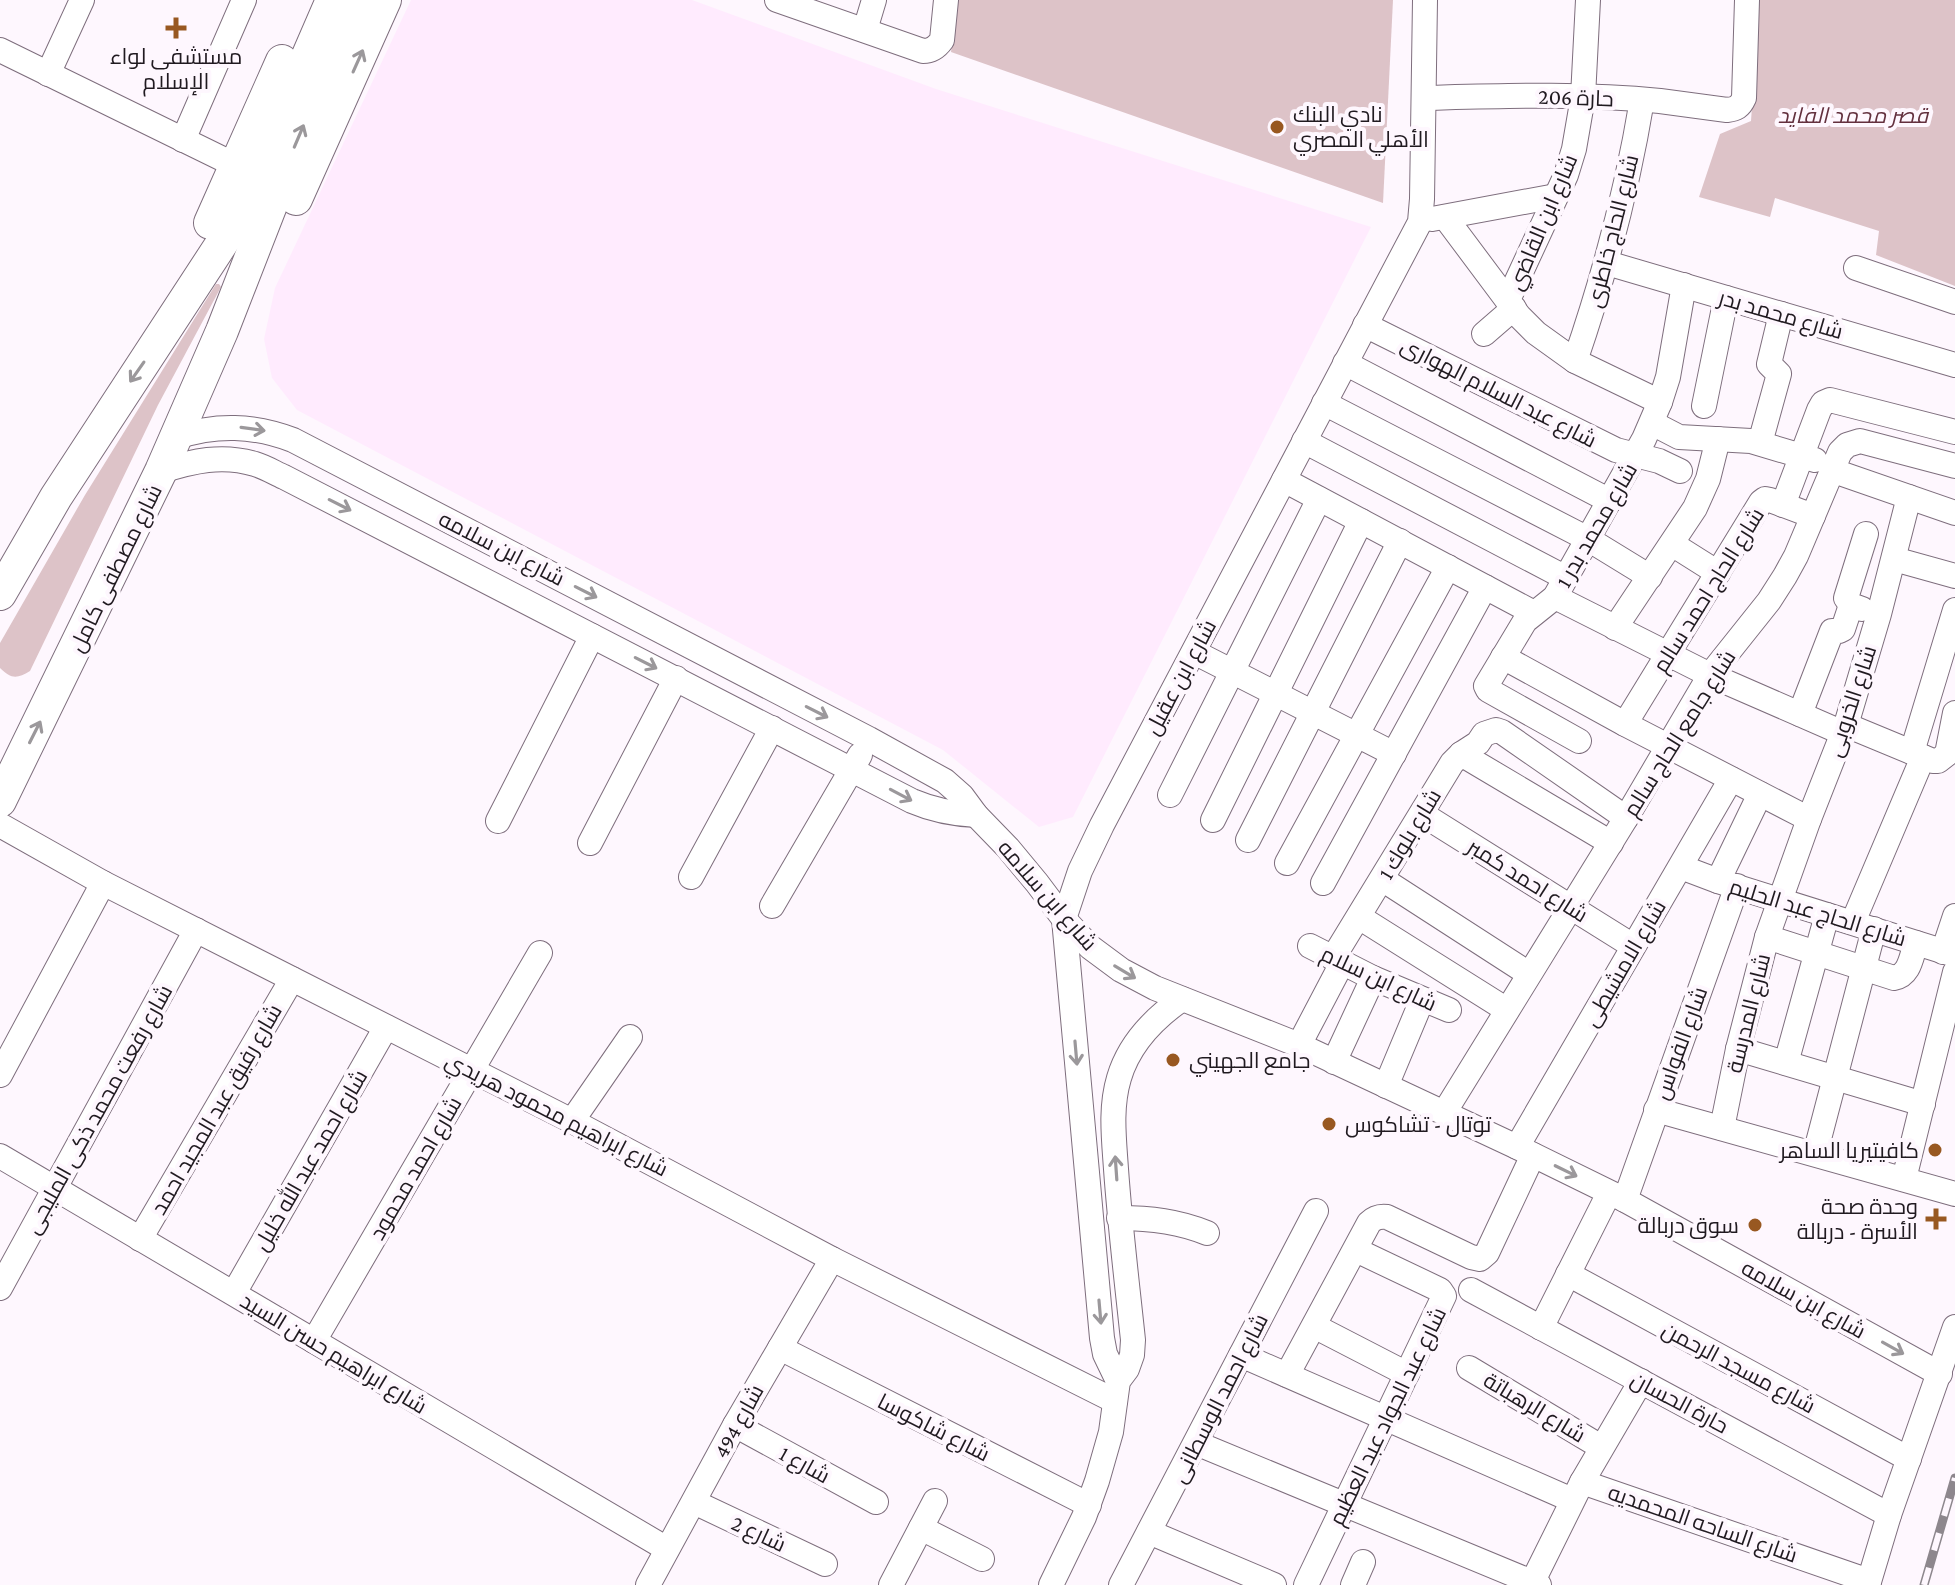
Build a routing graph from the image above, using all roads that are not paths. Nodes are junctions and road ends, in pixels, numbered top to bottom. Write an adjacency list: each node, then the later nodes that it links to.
1 (82, 0): 16 (street)
2 (244, 0): 21 (street)
3 (310, 0): 22 (main road)
4 (332, 0): 17 (main road)
5 (356, 0): 17 (main road)
6 (385, 0): 34 (main road, شارع مصطفى كامل, one-way to 6)
7 (777, 0): 13 (street)
8 (874, 0): 14 (street)
9 (946, 0): 14 (street)
10 (1425, 0): 19 (street, شارع ابن عقيل)
11 (1588, 0): 18 (street, شارع ابن القاضي)
12 (1747, 0): 20 (street, حارة 206)
13 (821, 7): 14 (street)
14 (865, 30)
15 (0, 50): 16 (street)
16 (48, 74): 21 (street)
17 (306, 90): 34 (main road, شارع مصطفى كامل, one-way to 17); 36 (main road)
18 (1583, 97): 19 (street, حارة 206); 20 (street, حارة 206); 23 (street, شارع ابن القاضي)
19 (1424, 98): 25 (street, شارع ابن عقيل)
20 (1642, 100): 26 (street, شارع الحاج خاطرى)
21 (183, 140): 22 (street)
22 (235, 165): 36 (main road)
23 (1556, 196): 24 (street); 31 (street, شارع ابن القاضي)
24 (1445, 217): 25 (street); 31 (street)
25 (1420, 222): 33 (street, شارع ابن عقيل)
26 (1607, 263): 28 (street, شارع محمد بدر); 37 (street, شارع الحاج خاطرى)
27 (1856, 268): 30 (street)
28 (1684, 285): 29 (street, شارع محمد بدر); 42 (street, شارع محمد بدر 1)
29 (1726, 298): 32 (street, شارع محمد بدر); 41 (street)
30 (1955, 302)
31 (1511, 304): 35 (street); 37 (street)
32 (1781, 314): 39 (street, شارع محمد بدر); 47 (street)
33 (1365, 325): 38 (street, شارع ابن عقيل); 48 (street, شارع عبد السلام الهوارى)
34 (222, 331): 44 (main road, شارع مصطفى كامل)
35 (1484, 334)
36 (161, 337): 73 (main road, one-way to 73)
37 (1575, 361): 42 (street)
38 (1345, 363): 40 (street, شارع ابن عقيل); 57 (street)
39 (1955, 365)
40 (1324, 403): 46 (street, شارع ابن عقيل); 63 (street)
41 (1704, 406)
42 (1656, 412): 45 (street); 48 (street, شارع محمد بدر 1)
43 (1955, 432): 49 (street)
44 (176, 437): 52 (main road, شارع مصطفى كامل); 94 (street, شارع ابن سلامه, one-way to 94)
45 (1718, 439): 47 (street); 65 (street)
46 (1304, 441): 54 (street, شارع ابن عقيل); 72 (street)
47 (1760, 443): 49 (street)
48 (1636, 456): 53 (street, شارع عبد السلام الهوارى); 57 (street, شارع محمد بدر 1)
49 (1802, 456): 51 (street); 58 (street)
50 (1955, 466): 51 (street, شارع جامع الحاج سالم)
51 (1832, 468): 55 (street); 60 (street, شارع جامع الحاج سالم)
52 (161, 471): 79 (street, شارع ابن سلامه, one-way to 79); 104 (main road, شارع مصطفى كامل, one-way to 52)
53 (1680, 471)
54 (1284, 480): 56 (street); 80 (street, شارع ابن عقيل)
55 (1909, 497): 59 (street); 66 (street, شارع الخروبى)
56 (1319, 499): 61 (street); 83 (street)
57 (1610, 501): 63 (street, شارع محمد بدر 1)
58 (1783, 505): 60 (street, شارع الحاج احمد سالم); 68 (street, شارع الحاج احمد سالم)
59 (1955, 513)
60 (1813, 516): 84 (street, شارع جامع الحاج سالم)
61 (1361, 521): 64 (street); 86 (street)
62 (1866, 534): 74 (street)
63 (1588, 539): 70 (street); 72 (street, شارع محمد بدر 1)
64 (1400, 541): 67 (street); 87 (street)
65 (1672, 544): 68 (street); 70 (street)
66 (1894, 559): 69 (street); 77 (street, شارع الخروبى)
67 (1448, 567): 71 (street); 93 (street)
68 (1718, 573): 81 (street, شارع الحاج احمد سالم)
69 (1955, 576)
70 (1650, 577): 78 (street)
71 (1485, 587): 76 (street); 97 (street)
72 (1561, 588): 76 (street, شارع محمد بدر 1); 78 (street)
73 (1, 591)
74 (1851, 605): 77 (street); 89 (street)
75 (1955, 610): 99 (street)
76 (1534, 613): 82 (street, شارع محمد بدر 1)
77 (1879, 614): 92 (street, شارع الخروبى)
78 (1615, 628): 81 (street)
79 (592, 636): 85 (street, شارع ابن سلامه, one-way to 85); 110 (street)
80 (1194, 652): 83 (street); 128 (street, شارع ابن عقيل)
81 (1667, 654): 84 (street); 90 (street, شارع الحاج احمد سالم)
82 (1503, 657): 90 (street); 95 (street, شارع محمد بدر 1)
83 (1232, 671): 86 (street); 103 (street)
84 (1710, 675): 89 (street); 96 (street, شارع جامع الحاج سالم)
85 (676, 678): 91 (street, شارع ابن سلامه); 113 (street)
86 (1275, 693): 87 (street); 109 (street)
87 (1313, 712): 93 (street); 112 (street)
88 (1955, 713): 99 (street)
89 (1800, 714): 92 (street)
90 (1625, 724): 96 (street)
91 (772, 728): 100 (street, شارع ابن سلامه); 117 (street)
92 (1844, 729): 99 (street); 108 (street, شارع الخروبى)
93 (1356, 735): 97 (street); 115 (street)
94 (869, 739): 100 (street); 106 (street, شارع ابن سلامه)
95 (1579, 741)
96 (1669, 746): 101 (street); 107 (street, شارع جامع الحاج سالم)
97 (1394, 754): 120 (street)
98 (1461, 754): 105 (street, شارع بلوك 1); 107 (street, شارع بلوك 1); 114 (street)
99 (1917, 754): 129 (street)
100 (852, 769): 106 (street, شارع ابن سلامه, one-way to 106); 123 (street)
101 (1731, 779): 102 (street); 116 (street, شارع الامشيطى)
102 (1760, 794): 108 (street); 121 (street, شارع الفواس)
103 (1170, 795)
104 (0, 801)
105 (1422, 814): 118 (street, شارع بلوك 1); 124 (street, شارع احمد كمبر)
106 (976, 815): 128 (street, شارع ابن سلامه)
107 (1626, 818): 114 (street, شارع جامع الحاج سالم)
108 (1809, 819): 122 (street, شارع الخروبى)
109 (1213, 820)
110 (498, 821)
111 (0, 825): 119 (street, شارع ابراهيم محمود هريدي)
112 (1248, 840)
113 (590, 843)
114 (1611, 843): 124 (street, شارع جامع الحاج سالم)
115 (1287, 863)
116 (1681, 867): 121 (street, شارع الحاج عبد الحليم); 134 (street, شارع الامشيطى)
117 (691, 877)
118 (1382, 879): 127 (street, شارع بلوك 1); 140 (street)
119 (103, 883): 130 (street, شارع ابراهيم محمود هريدي); 154 (street)
120 (1323, 883)
121 (1727, 884): 122 (street, شارع الحاج عبد الحليم); 158 (street, شارع الفواس)
122 (1780, 900): 125 (street, شارع الحاج عبد الحليم); 131 (street, شارع المدرسة)
123 (772, 906)
124 (1571, 907): 134 (street, شارع احمد كمبر); 140 (street, شارع جامع الحاج سالم)
125 (1827, 915): 129 (street, شارع الحاج عبد الحليم); 136 (street)
126 (1955, 916): 138 (street)
127 (1359, 917): 137 (street, شارع بلوك 1); 146 (street)
128 (1064, 919): 143 (street, شارع ابن سلامه, one-way to 143); 190 (street, شارع ابن عقيل, one-way to 190)
129 (1863, 926): 132 (street, شارع الحاج عبد الحليم); 139 (street)
130 (196, 930): 142 (street, شارع ابراهيم محمود هريدي); 166 (street, شارع رفعت محمد ذكى المليجى)
131 (1767, 937): 136 (street); 150 (street, شارع المدرسة)
132 (1916, 943): 138 (street, شارع الحاج عبد الحليم); 139 (street)
133 (1310, 946): 137 (street, شارع ابن سلام)
134 (1633, 946): 162 (street, شارع الامشيطى)
135 (540, 953): 153 (street, شارع احمد محمود)
136 (1816, 953): 139 (street); 152 (street)
137 (1337, 960): 141 (street, شارع ابن سلام); 149 (street, شارع بلوك 1)
138 (1951, 960): 157 (street)
139 (1863, 968): 155 (street)
140 (1529, 974): 146 (street, شارع جامع الحاج سالم)
141 (1373, 978): 144 (street, شارع ابن سلام); 151 (street)
142 (292, 979): 147 (street, شارع ابراهيم محمود هريدي); 172 (street, شارع رفيق عبد المجيد احمد)
143 (1182, 999): 149 (street, شارع ابن سلامه); 170 (street, one-way to 143)
144 (1422, 1000): 145 (street, شارع ابن سلام); 156 (street)
145 (1449, 1010)
146 (1507, 1010): 159 (street, شارع جامع الحاج سالم)
147 (386, 1027): 153 (street, شارع ابراهيم محمود هريدي); 178 (street, شارع احمد عبد الله خليل)
148 (630, 1037): 160 (street)
149 (1299, 1045): 151 (street, شارع ابن سلامه)
150 (1738, 1049): 152 (street); 161 (street, شارع المدرسة)
151 (1334, 1062): 156 (street, شارع ابن سلامه)
152 (1786, 1063): 155 (street)
153 (472, 1070): 160 (street, شارع ابراهيم محمود هريدي); 182 (street, شارع احمد محمود)
154 (0, 1075)
155 (1835, 1078): 157 (street); 163 (street)
156 (1386, 1086): 159 (street, شارع ابن سلامه)
157 (1923, 1104): 165 (street)
158 (1656, 1110): 161 (street); 168 (street, شارع الفواس)
159 (1444, 1113): 162 (street, شارع ابن سلامه)
160 (572, 1121): 174 (street, شارع ابراهيم محمود هريدي)
161 (1722, 1128): 163 (street)
162 (1525, 1151): 168 (street, شارع ابن سلامه, one-way to 168); 173 (street, شارع الامشيطى)
163 (1815, 1154): 165 (street)
164 (0, 1156): 166 (street, شارع ابراهيم حسن السيد)
165 (1904, 1179): 167 (street)
166 (55, 1188): 172 (street, شارع ابراهيم حسن السيد); 176 (street, شارع رفعت محمد ذكى المليجى)
167 (1955, 1194)
168 (1617, 1196): 175 (street, شارع الفواس); 187 (street, شارع ابن سلامه, one-way to 187)
169 (1316, 1211): 184 (street, شارع احمد الوسطانى)
170 (1119, 1218): 171 (street); 190 (street)
171 (1207, 1233)
172 (140, 1239): 178 (street, شارع ابراهيم حسن السيد)
173 (1361, 1239): 179 (street); 186 (street, شارع عبد الجواد عبد العظيم)
174 (832, 1259): 183 (street, شارع 494); 190 (street, شارع ابراهيم محمود هريدي)
175 (1568, 1274): 181 (street, شارع الفواس); 195 (street, شارع مسجد الرحمن)
176 (0, 1288)
177 (1471, 1290): 181 (street, حارة الحسان)
178 (234, 1293): 182 (street, شارع ابراهيم حسن السيد)
179 (1314, 1326): 186 (street); 188 (street)
180 (1955, 1327): 187 (street)
181 (1541, 1328): 189 (street, حارة الحسان)
182 (314, 1341): 205 (street, شارع ابراهيم حسن السيد)
183 (780, 1348): 192 (street, شارع 494); 200 (street, شارع شاكوسا)
184 (1241, 1355): 188 (street, شارع الساحه المحمديه); 193 (street, شارع احمد الوسطانى)
185 (1469, 1368): 194 (street, شارع الرهباتة)
186 (1407, 1374): 191 (street, شارع عبد الجواد عبد العظيم)
187 (1940, 1374): 195 (street)
188 (1287, 1375): 191 (street, شارع الساحه المحمديه)
189 (1641, 1381): 194 (street); 202 (street, حارة الحسان)
190 (1117, 1391): 200 (street)
191 (1385, 1419): 196 (street, شارع الساحه المحمديه); 201 (street, شارع عبد الجواد عبد العظيم)
192 (735, 1425): 198 (street, شارع 494); 199 (street, شارع 1)
193 (1196, 1443): 201 (street); 204 (street, شارع احمد الوسطانى)
194 (1601, 1447): 196 (street)
195 (1909, 1459): 202 (street)
196 (1577, 1491): 210 (street, شارع الساحه المحمديه); 211 (street)
197 (935, 1501): 203 (street)
198 (694, 1502): 205 (street, شارع 494); 208 (street, شارع 2)
199 (876, 1502)
200 (1089, 1505): 213 (street)
201 (1344, 1505): 211 (street); 216 (street, شارع عبد الجواد عبد العظيم)
202 (1889, 1515): 210 (street)
203 (921, 1528): 206 (street); 209 (street)
204 (1149, 1532): 214 (street, شارع احمد الوسطانى); 215 (street)
205 (667, 1549): 212 (street, شارع 494)
206 (982, 1559)
207 (1363, 1562): 217 (street)
208 (825, 1564)
209 (898, 1583)
210 (1868, 1583)
211 (1534, 1584)
212 (648, 1585)
213 (1051, 1585)
214 (1121, 1585)
215 (1274, 1585)
216 (1306, 1585)
217 (1353, 1585)

